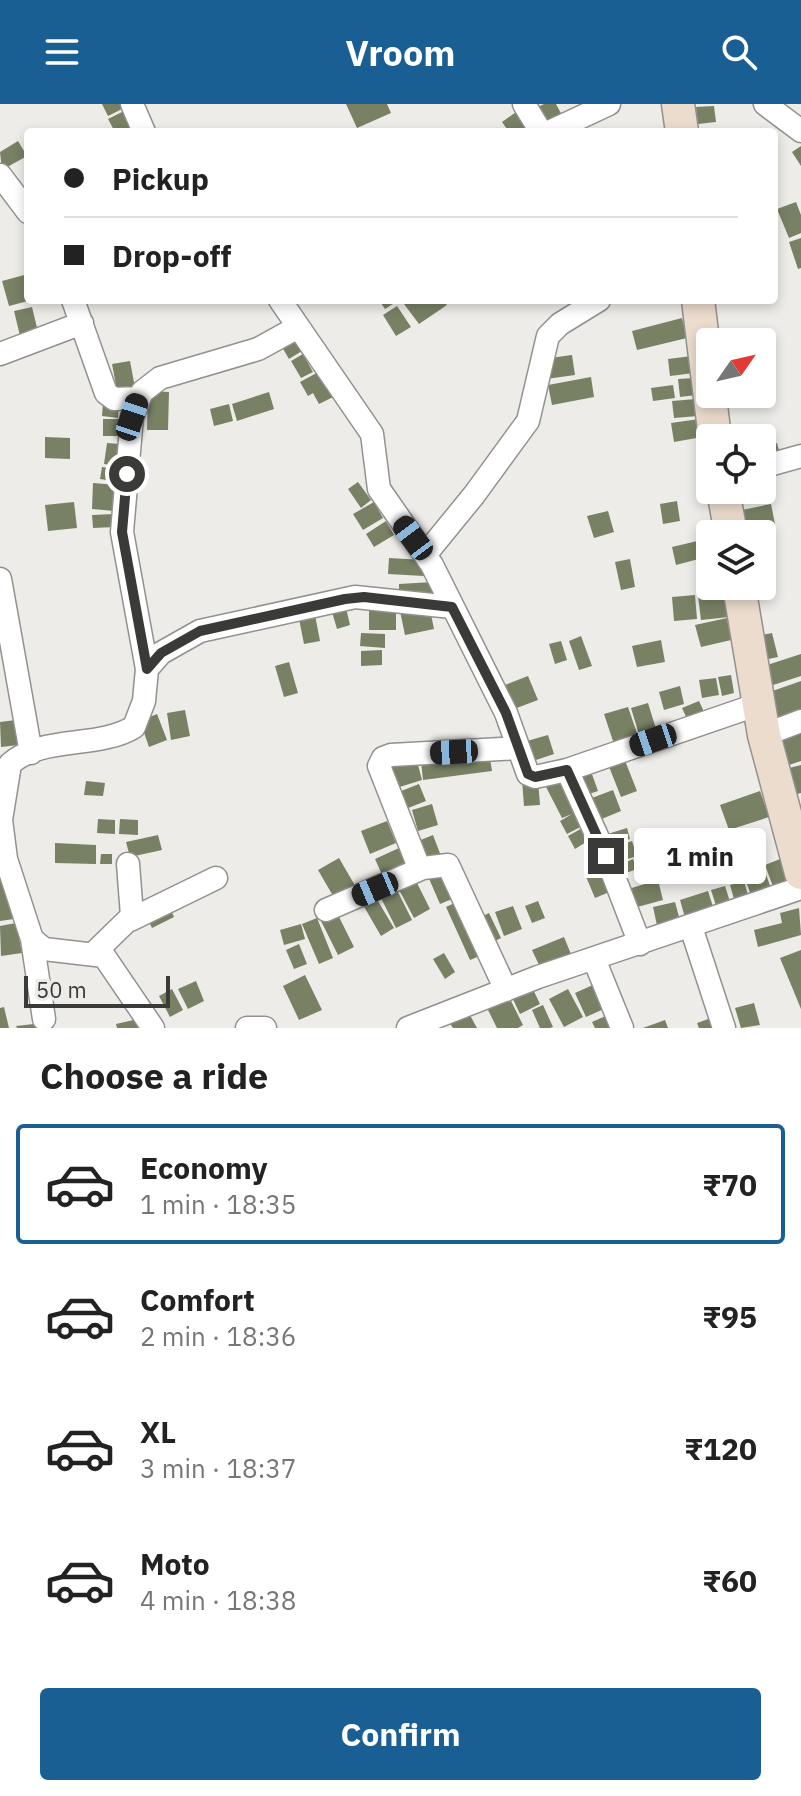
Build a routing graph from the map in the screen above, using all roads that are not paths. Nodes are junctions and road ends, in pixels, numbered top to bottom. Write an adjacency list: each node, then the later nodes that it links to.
1 (132, 104): 6 (street)
2 (524, 104): 7 (street)
3 (609, 104): 8 (street)
4 (678, 104): 9 (main road)
5 (765, 104): 10 (street)
6 (142, 128)
7 (539, 128)
8 (565, 128)
9 (681, 128)
10 (801, 131)
11 (0, 175): 12 (street)
12 (24, 207)
13 (75, 304): 17 (street)
14 (283, 304): 18 (street)
15 (592, 304): 24 (street)
16 (698, 304): 21 (main road)
17 (82, 323): 19 (street); 20 (street)
18 (298, 327): 20 (street); 24 (street)
19 (0, 354)
20 (139, 398): 28 (street)
21 (713, 424)
22 (801, 456): 23 (street)
23 (776, 463)
24 (425, 555): 27 (street)
25 (0, 579): 32 (street)
26 (741, 600): 29 (main road)
27 (452, 607): 28 (street); 31 (street)
28 (147, 669): 32 (street)
29 (762, 719): 30 (street); 33 (street); 37 (main road)
30 (801, 721)
31 (518, 748): 33 (street); 36 (street)
32 (16, 755): 34 (street)
33 (567, 770): 44 (street)
34 (0, 820): 43 (street)
35 (128, 864): 41 (street)
36 (423, 868): 40 (street); 47 (street)
37 (801, 873)
38 (216, 878): 41 (street)
39 (801, 888): 42 (street)
40 (326, 910)
41 (130, 920): 45 (street)
42 (691, 927): 44 (street); 55 (street)
43 (32, 939): 45 (street); 48 (street)
44 (640, 944): 46 (street)
45 (93, 954): 49 (street)
46 (594, 959): 47 (street); 54 (street)
47 (506, 990): 53 (street)
48 (44, 1019)
49 (153, 1028)
50 (247, 1028): 51 (street)
51 (258, 1028): 52 (street)
52 (265, 1028)
53 (408, 1028)
54 (622, 1028)
55 (724, 1028)

